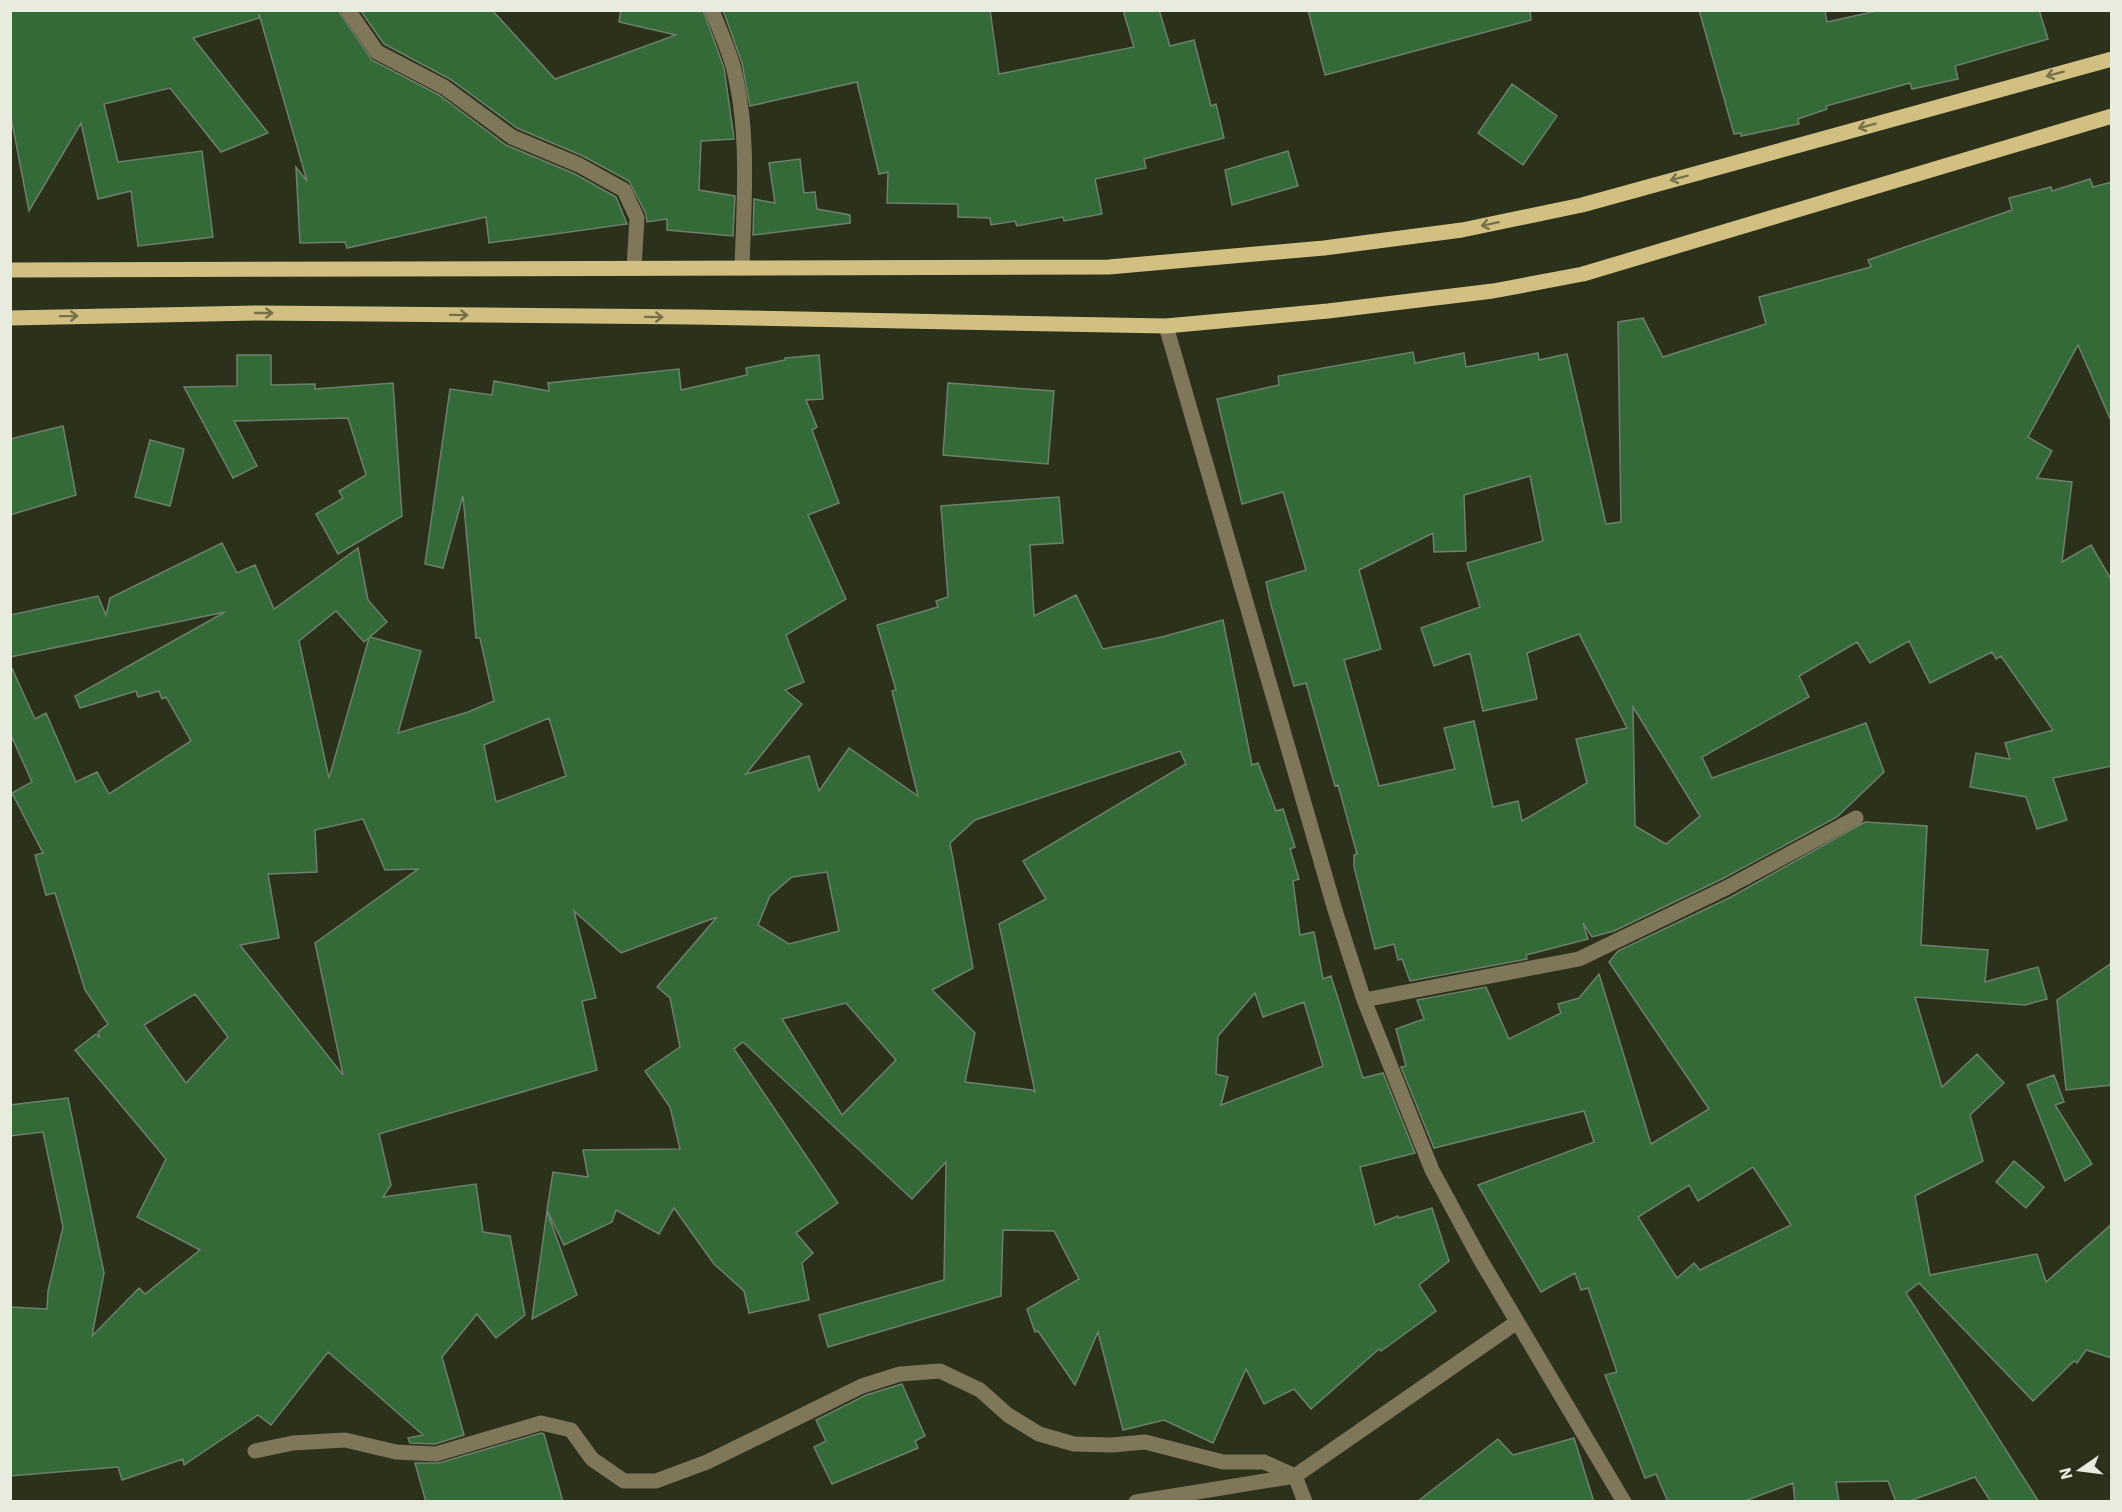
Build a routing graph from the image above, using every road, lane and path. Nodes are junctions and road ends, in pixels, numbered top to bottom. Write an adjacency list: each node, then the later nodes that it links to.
1 (348, 10): 5 (street)
2 (712, 10): 6 (street)
3 (2112, 59): 6 (main road, one-way to 6)
4 (2112, 116): 9 (main road)
5 (634, 268): 6 (main road); 7 (main road)
6 (742, 268)
7 (10, 270)
8 (10, 318): 9 (main road, one-way to 9)
9 (1166, 326): 11 (street)
10 (1856, 818): 11 (street)
11 (1364, 1000): 12 (street)
12 (1517, 1322): 14 (street); 17 (street)
13 (255, 1451): 14 (street)
14 (1295, 1476): 15 (street); 16 (street)
15 (1136, 1502)
16 (1305, 1502)
17 (1624, 1502)

